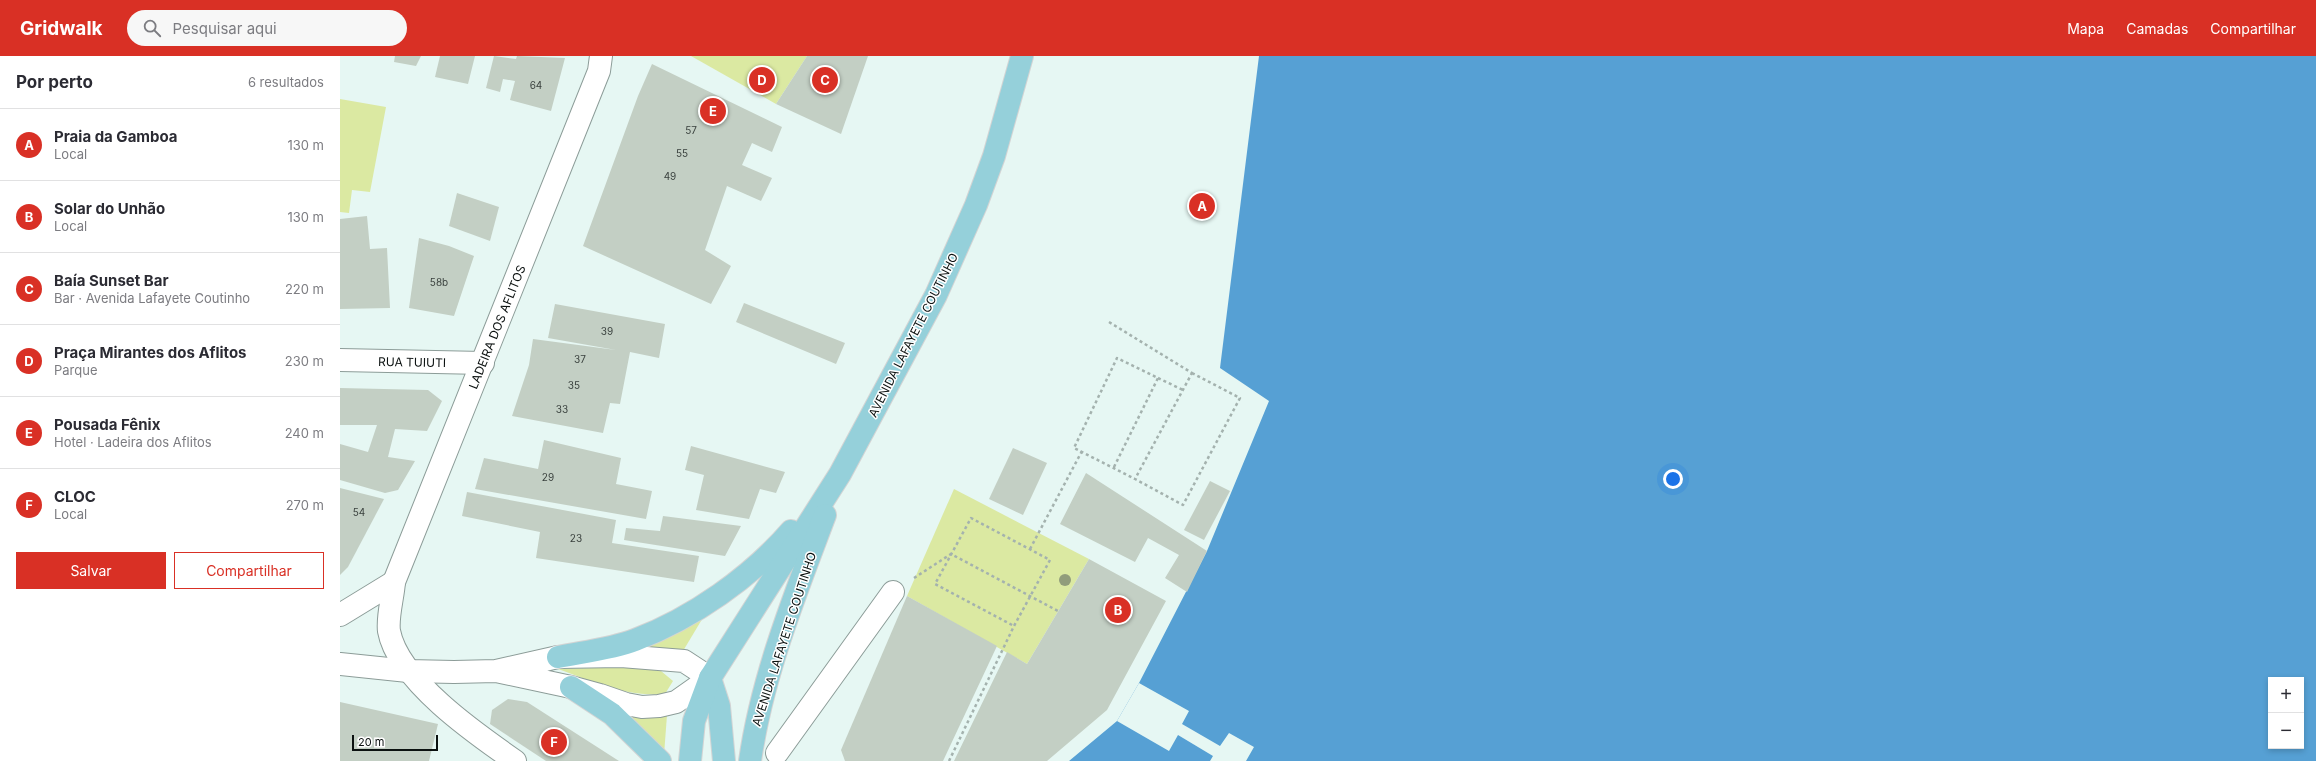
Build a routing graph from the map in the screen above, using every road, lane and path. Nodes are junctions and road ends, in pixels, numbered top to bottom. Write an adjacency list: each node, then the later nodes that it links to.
1 (1022, 56): 11 (main road, AVENIDA LAFAYETE COUTINHO)
2 (600, 64): 5 (street, LADEIRA DOS AFLITOS)
3 (1109, 322): 6 (path)
4 (340, 360): 5 (street, RUA TUIUTI)
5 (483, 363): 15 (street, LADEIRA DOS AFLITOS)
6 (1192, 373): 8 (path); 12 (path)
7 (1158, 378): 8 (path); 9 (path); 10 (path)
8 (1183, 390): 12 (path)
9 (1082, 451): 10 (path); 13 (path)
10 (1114, 467): 12 (path)
11 (840, 474): 21 (main road); 25 (main road, AVENIDA LAFAYETE COUTINHO); 32 (main road, AVENIDA LAFAYETE COUTINHO)
12 (1135, 479)
13 (1030, 549): 14 (path); 17 (path)
14 (951, 554): 16 (path); 17 (path); 20 (path)
15 (394, 582): 19 (street); 23 (street, LADEIRA DOS AFLITOS)
16 (893, 592): 27 (street)
17 (1030, 595): 18 (path); 20 (path)
18 (1058, 611)
19 (340, 615)
20 (1014, 626): 33 (path)
21 (558, 657): 24 (street); 25 (street)
22 (340, 664): 23 (street)
23 (408, 671): 24 (street); 28 (street, LADEIRA DOS AFLITOS)
24 (496, 671): 26 (street)
25 (710, 678): 26 (street); 30 (main road, AVENIDA LAFAYETE COUTINHO); 31 (main road)
26 (571, 687): 29 (main road)
27 (777, 753)
28 (515, 761)
29 (660, 761)
30 (690, 761)
31 (724, 761)
32 (750, 761)
33 (949, 761)

